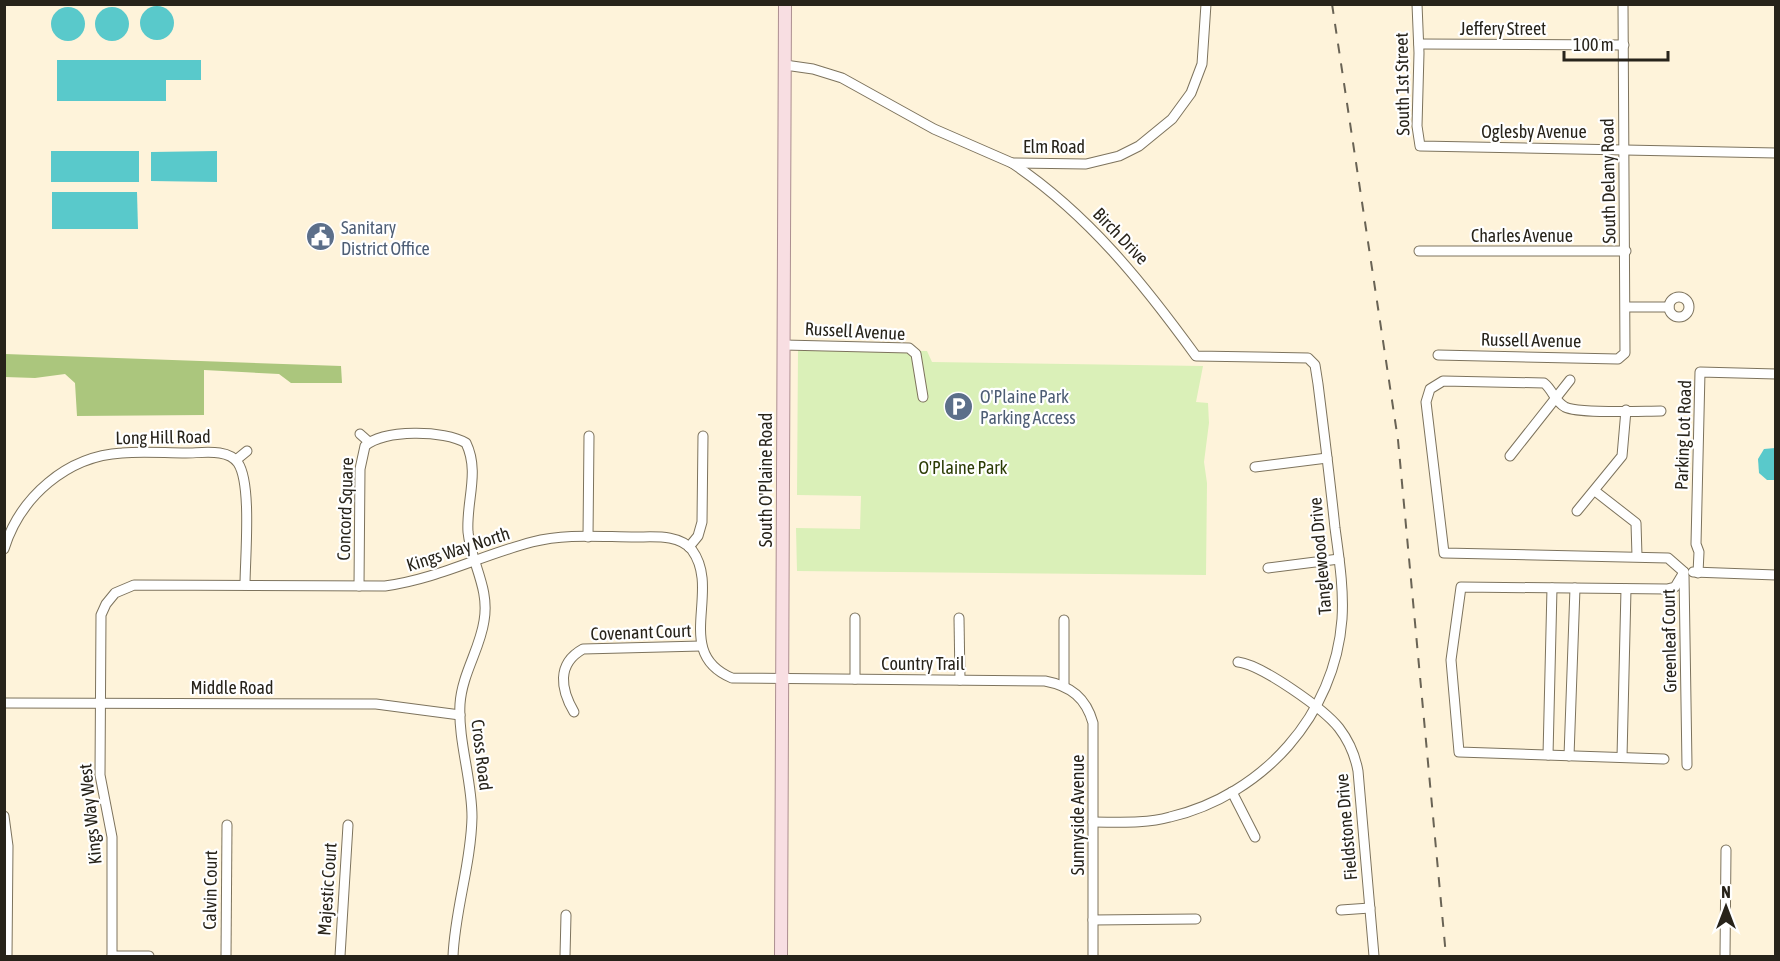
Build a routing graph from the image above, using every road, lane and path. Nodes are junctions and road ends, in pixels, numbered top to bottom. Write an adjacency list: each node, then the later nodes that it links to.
1 (785, 4): 7 (main road, South O'Plaine Road)
2 (1206, 4): 11 (street, Elm Road)
3 (1417, 4): 5 (street, South 1st Street)
4 (1623, 4): 6 (street, South Delany Road)
5 (1419, 44): 6 (street, Jeffery Street); 8 (street, South 1st Street)
6 (1624, 45): 9 (street, South Delany Road)
7 (785, 65): 11 (street, Elm Road); 16 (main road, South O'Plaine Road)
8 (1436, 147): 9 (street, Oglesby Avenue)
9 (1624, 149): 10 (street, Oglesby Avenue); 13 (street, South Delany Road)
10 (1776, 153)
11 (1012, 163): 21 (street, Birch Drive)
12 (1419, 251): 13 (street, Charles Avenue)
13 (1626, 251): 14 (street, South Delany Road)
14 (1626, 307): 15 (street); 18 (street, South Delany Road)
15 (1669, 307)
16 (784, 345): 22 (street, Russell Avenue); 59 (main road, South O'Plaine Road)
17 (1438, 355): 18 (street, Russell Avenue)
18 (1623, 356)
19 (1776, 374): 47 (street, Parking Lot Road)
20 (1570, 380): 23 (street)
21 (1318, 384): 34 (street, Tanglewood Drive)
22 (923, 397)
23 (1555, 399): 24 (street); 33 (street); 42 (street)
24 (1626, 411): 25 (street); 37 (street)
25 (1661, 411)
26 (360, 434): 30 (street)
27 (474, 435): 31 (street)
28 (589, 436): 39 (street)
29 (703, 436): 40 (street)
30 (369, 442): 31 (street, Concord Square); 50 (street, Concord Square)
31 (466, 442): 44 (street)
32 (247, 451): 35 (street)
33 (1510, 456)
34 (1327, 458): 36 (street); 43 (street, Tanglewood Drive)
35 (236, 460): 41 (street, Long Hill Road); 49 (street)
36 (1255, 467)
37 (1595, 491): 38 (street); 42 (street)
38 (1577, 512)
39 (588, 537): 40 (street, Kings Way North); 44 (street, Kings Way North)
40 (689, 547): 57 (street)
41 (4, 549)
42 (1637, 556): 46 (street)
43 (1339, 559): 45 (street); 65 (street, Tanglewood Drive)
44 (476, 561): 50 (street, Kings Way North); 67 (street, Cross Road)
45 (1268, 568)
46 (1684, 572): 47 (street, Greenleaf Court); 53 (street); 72 (street, Greenleaf Court)
47 (1698, 573): 48 (street, Greenleaf Court)
48 (1776, 575)
49 (245, 585): 50 (street, Kings Way North); 64 (street, Kings Way North)
50 (359, 586)
51 (1552, 588): 52 (street); 68 (street); 68 (street)
52 (1575, 588): 53 (street); 69 (street)
53 (1626, 589): 70 (street)
54 (855, 618): 60 (street)
55 (959, 618): 61 (street)
56 (1064, 620): 62 (street)
57 (701, 646): 59 (street); 66 (street, Covenant Court)
58 (1238, 662): 65 (street, Fieldstone Drive)
59 (783, 679): 60 (street, Country Trail); 92 (main road, South O'Plaine Road)
60 (855, 679): 61 (street, Country Trail)
61 (960, 680): 62 (street, Country Trail)
62 (1064, 685): 75 (street, Sunnyside Avenue)
63 (4, 703): 64 (street, Middle Road)
64 (101, 703): 67 (street, Middle Road); 85 (street, Kings Way West)
65 (1317, 708): 73 (street, Tanglewood Drive); 80 (street, Fieldstone Drive)
66 (574, 712)
67 (460, 716): 90 (street, Cross Road)
68 (1548, 755): 69 (street)
69 (1569, 756): 70 (street)
70 (1622, 757): 71 (street)
71 (1664, 759)
72 (1687, 765)
73 (1232, 792): 75 (street, Tanglewood Drive); 78 (street)
74 (4, 816): 86 (street)
75 (1093, 822): 84 (street, Sunnyside Avenue)
76 (227, 825): 88 (street, Calvin Court)
77 (348, 825): 89 (street, Majestic Court)
78 (1255, 837)
79 (1726, 850): 95 (street)
80 (1370, 908): 81 (street); 94 (street, Fieldstone Drive)
81 (1341, 910)
82 (566, 915): 91 (street)
83 (1196, 919): 84 (street)
84 (1093, 920): 93 (street, Sunnyside Avenue)
85 (112, 956): 87 (street)
86 (7, 957)
87 (149, 957)
88 (226, 957)
89 (340, 957)
90 (453, 957)
91 (565, 957)
92 (780, 957)
93 (1093, 957)
94 (1374, 957)
95 (1725, 957)

